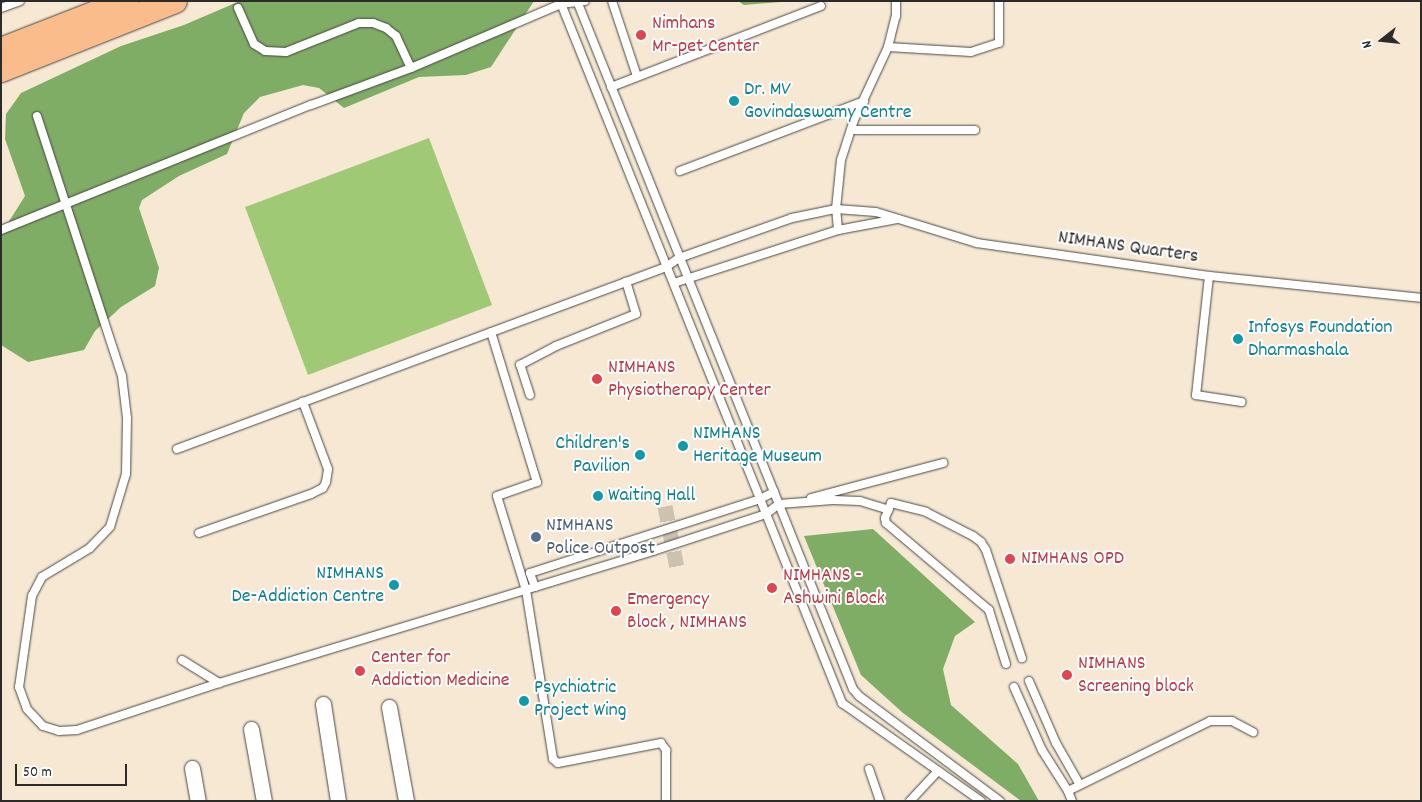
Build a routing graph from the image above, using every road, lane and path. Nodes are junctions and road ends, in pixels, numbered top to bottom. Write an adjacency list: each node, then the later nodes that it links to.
1 (20, 1): 10 (lane)
2 (127, 1): 13 (main road)
3 (175, 1): 15 (main road)
4 (612, 1): 16 (lane)
5 (896, 1): 12 (lane)
6 (999, 1): 12 (lane)
7 (580, 2): 8 (lane); 17 (lane)
8 (560, 3): 14 (lane); 29 (lane)
9 (822, 6): 16 (lane)
10 (1, 8)
11 (238, 8): 14 (lane)
12 (888, 47): 18 (lane)
13 (1, 50)
14 (410, 68): 23 (lane)
15 (1, 70)
16 (637, 76): 17 (lane)
17 (611, 87): 28 (lane)
18 (864, 101): 20 (lane); 22 (lane)
19 (37, 116): 23 (lane)
20 (851, 130): 21 (lane); 24 (lane)
21 (975, 130)
22 (680, 171)
23 (65, 204): 26 (lane); 53 (lane)
24 (836, 209): 25 (lane, NIMHANS Quarters); 27 (lane); 28 (lane, NIMHANS Quarters)
25 (899, 218): 27 (lane); 30 (lane, NIMHANS Quarters)
26 (1, 230)
27 (838, 230): 31 (lane)
28 (680, 258): 29 (lane, NIMHANS Quarters); 31 (lane)
29 (666, 267): 32 (lane, NIMHANS Quarters); 33 (lane)
30 (1210, 276): 34 (lane, NIMHANS Quarters); 38 (lane)
31 (688, 279): 33 (lane); 41 (lane)
32 (626, 282): 35 (lane, NIMHANS Quarters); 36 (lane)
33 (674, 283): 42 (lane)
34 (1421, 298)
35 (491, 332): 37 (lane, NIMHANS Quarters); 48 (lane)
36 (530, 395)
37 (303, 402): 39 (lane, NIMHANS Quarters); 46 (lane)
38 (1241, 402)
39 (176, 449)
40 (943, 463): 43 (lane)
41 (774, 492): 42 (lane); 43 (lane)
42 (760, 499): 45 (lane); 47 (lane)
43 (782, 504): 44 (lane); 45 (lane); 72 (lane)
44 (889, 510): 49 (lane); 51 (lane)
45 (766, 514): 47 (lane); 61 (lane)
46 (199, 533)
47 (535, 587): 48 (lane)
48 (526, 590): 53 (lane); 68 (lane)
49 (1022, 658)
50 (182, 660): 53 (lane)
51 (1006, 664)
52 (1029, 681): 62 (lane)
53 (219, 684)
54 (1014, 687): 63 (lane)
55 (323, 704): 66 (street)
56 (390, 707): 67 (street)
57 (251, 729): 65 (street)
58 (1253, 732): 62 (lane)
59 (192, 768): 64 (street)
60 (870, 769): 69 (lane)
61 (938, 771): 70 (lane); 71 (lane)
62 (1080, 785): 63 (lane)
63 (1068, 791): 73 (lane)
64 (198, 801)
65 (264, 801)
66 (338, 801)
67 (406, 801)
68 (666, 801)
69 (880, 801)
70 (910, 801)
71 (981, 801)
72 (1000, 801)
73 (1072, 801)

